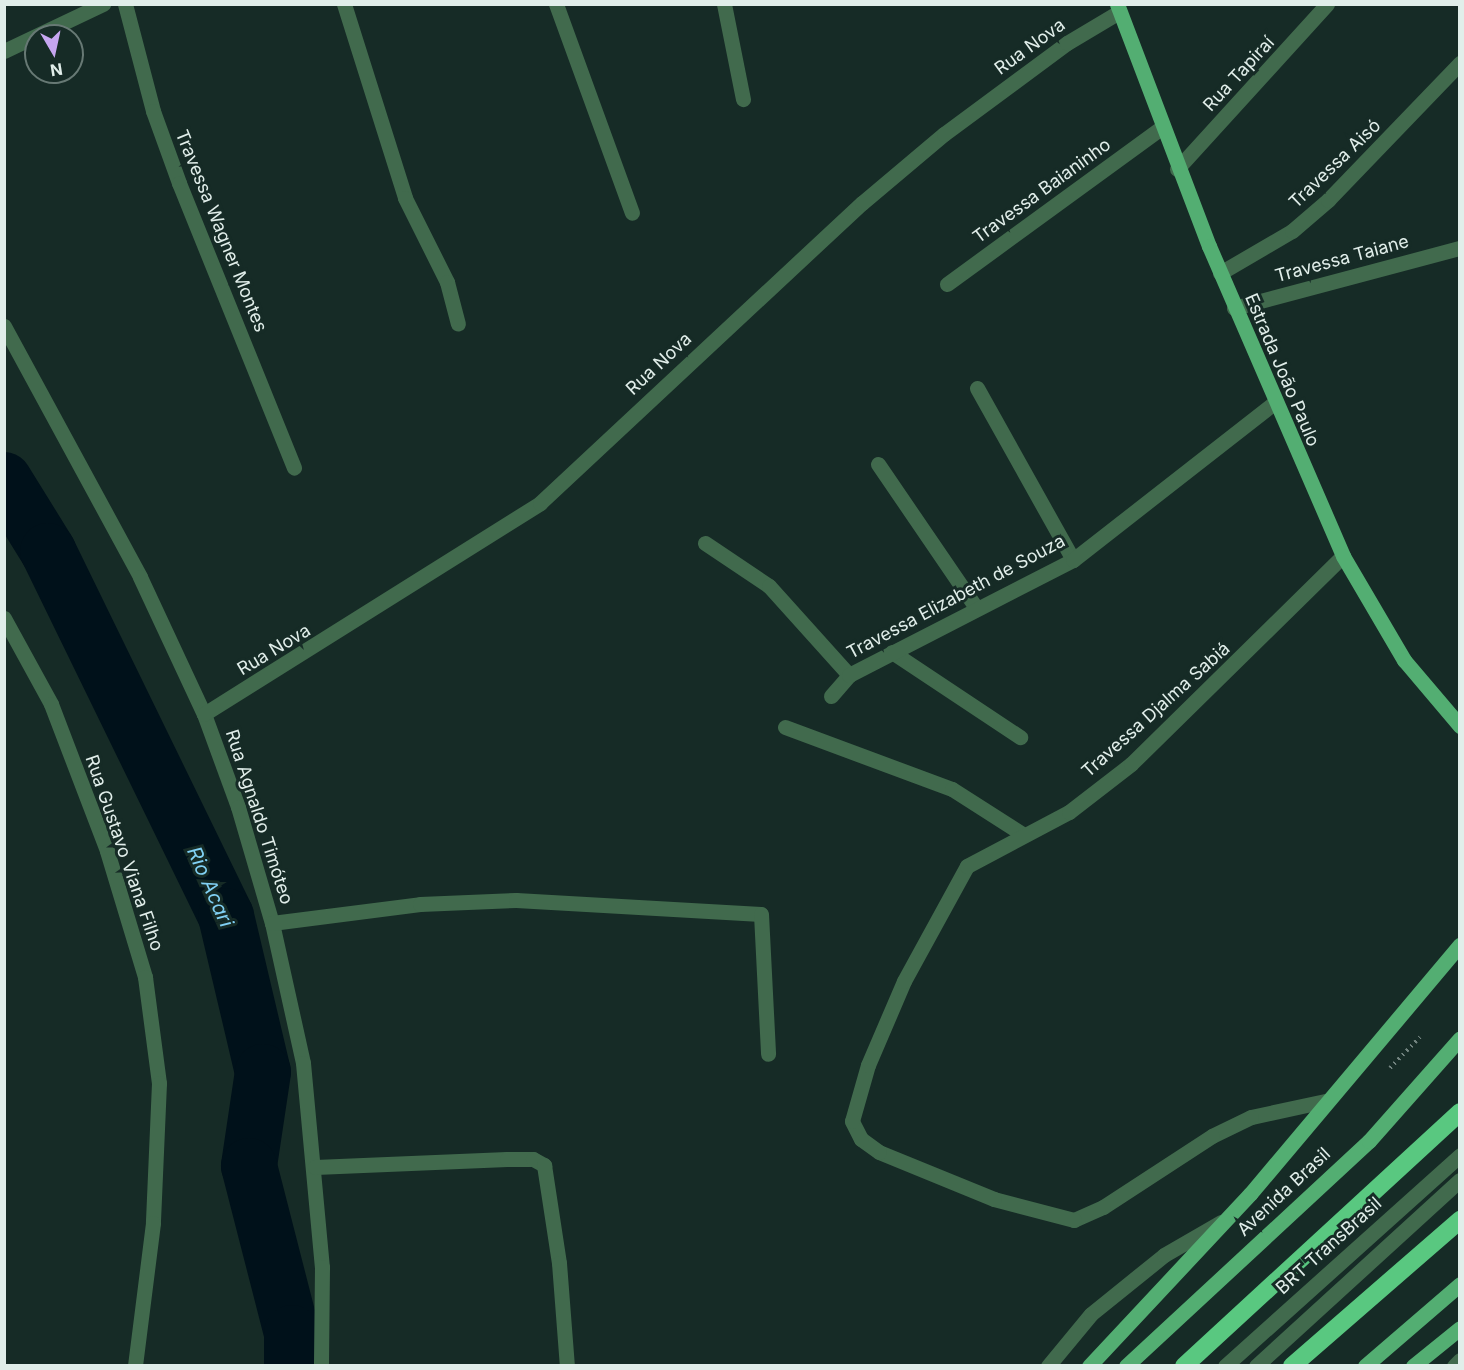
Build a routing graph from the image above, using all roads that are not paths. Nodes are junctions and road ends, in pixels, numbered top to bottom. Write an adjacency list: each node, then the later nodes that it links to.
1 (104, 4): 8 (street)
2 (125, 4): 23 (street, Travessa Wagner Montes)
3 (344, 4): 18 (street)
4 (556, 4): 13 (street)
5 (724, 4): 10 (street)
6 (1327, 4): 12 (street, Rua Tapiraí)
7 (1118, 8): 11 (main road, Estrada João Paulo); 32 (street, Rua Nova)
8 (4, 51)
9 (1460, 63): 15 (street, Travessa Aisó)
10 (743, 99)
11 (1161, 128): 12 (main road, Estrada João Paulo); 16 (street, Travessa Baianinho)
12 (1177, 169): 15 (main road, Estrada João Paulo)
13 (632, 213)
14 (1460, 248): 17 (street, Travessa Taiane)
15 (1220, 273): 17 (main road, Estrada João Paulo)
16 (947, 284)
17 (1234, 308): 21 (main road, Estrada João Paulo)
18 (458, 324)
19 (4, 326): 32 (street, Rua Agnaldo Timóteo)
20 (977, 388): 26 (street)
21 (1273, 404): 25 (main road, Estrada João Paulo); 26 (street, Travessa Elizabeth de Souza)
22 (878, 464): 27 (street)
23 (294, 468)
24 (705, 543): 30 (street)
25 (1343, 556): 33 (main road, Estrada João Paulo); 36 (street, Travessa Djalma Sabiá)
26 (1073, 560): 27 (street, Travessa Elizabeth de Souza)
27 (975, 606): 29 (street, Travessa Elizabeth de Souza)
28 (7, 629): 51 (street, Rua Gustavo Viana Filho)
29 (892, 652): 30 (street, Travessa Elizabeth de Souza); 35 (street)
30 (849, 675): 31 (street, Travessa Elizabeth de Souza)
31 (831, 696)
32 (204, 714): 37 (street, Rua Agnaldo Timóteo)
33 (1460, 726)
34 (785, 727): 36 (street)
35 (1020, 737)
36 (1024, 835): 41 (street, Travessa Djalma Sabiá)
37 (273, 923): 40 (street); 44 (street, Rua Agnaldo Timóteo)
38 (1460, 945): 41 (main road)
39 (1460, 1038): 56 (main road, Avenida Brasil)
40 (768, 1054)
41 (1324, 1101): 46 (main road)
42 (1460, 1112): 57 (highway)
43 (1460, 1155): 58 (street, BRT TransBrasil)
44 (315, 1167): 52 (street, Rua Agnaldo Timóteo); 53 (street)
45 (1460, 1180): 59 (street)
46 (1224, 1220): 54 (street); 55 (main road)
47 (1460, 1220): 60 (highway)
48 (1460, 1284): 61 (main road)
49 (1460, 1328): 62 (main road)
50 (1460, 1360): 63 (street)
51 (135, 1365)
52 (321, 1365)
53 (567, 1365)
54 (1048, 1365)
55 (1089, 1365)
56 (1126, 1365)
57 (1184, 1365)
58 (1226, 1365)
59 (1256, 1365)
60 (1292, 1365)
61 (1365, 1365)
62 (1413, 1365)
63 (1454, 1365)

